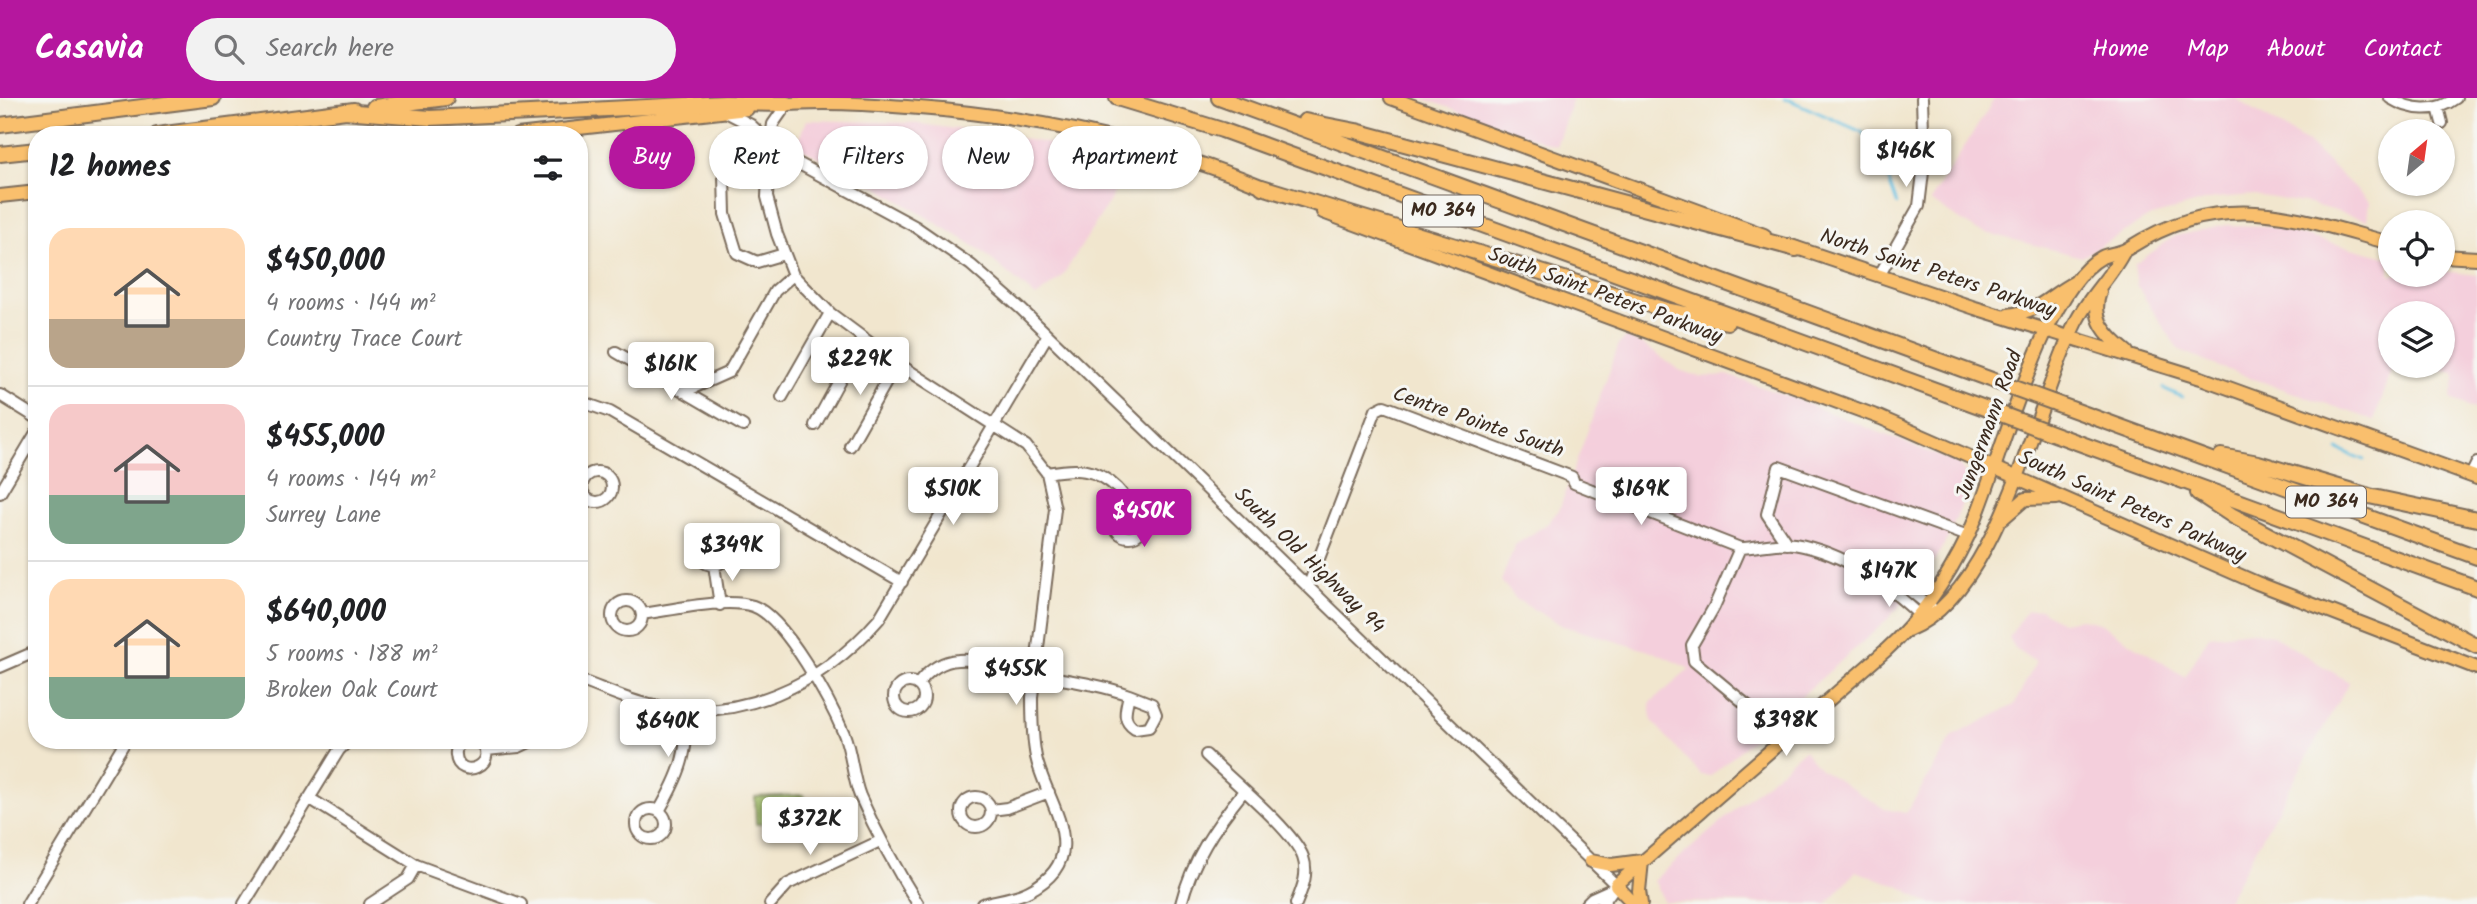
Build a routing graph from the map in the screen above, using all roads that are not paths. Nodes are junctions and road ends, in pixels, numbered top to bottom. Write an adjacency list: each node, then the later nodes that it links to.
1 (213, 98): 15 (highway)
2 (446, 98): 11 (highway)
3 (1118, 98): 40 (highway, MO 364)
4 (1219, 98): 13 (highway, MO 364)
5 (1391, 98): 29 (main road, North Saint Peters Parkway)
6 (1922, 98): 35 (street)
7 (2390, 98): 10 (street)
8 (2456, 98): 10 (street)
9 (787, 104): 11 (highway); 12 (main road, South Saint Peters Parkway); 18 (street); 23 (main road, South Saint Peters Parkway)
10 (2438, 107): 14 (street)
11 (345, 111): 16 (highway)
12 (724, 111): 17 (street, South Old Highway 94); 19 (main road, South Saint Peters Parkway)
13 (1262, 113): 29 (highway); 58 (highway, MO 364, bridge)
14 (2441, 119)
15 (0, 125)
16 (228, 126)
17 (752, 126)
18 (773, 126)
19 (588, 127)
20 (28, 151): 21 (highway)
21 (0, 155)
22 (804, 166): 42 (street, South Old Highway 94)
23 (1262, 187): 40 (highway); 60 (main road, South Saint Peters Parkway)
24 (724, 189): 31 (street)
25 (767, 189): 31 (street)
26 (28, 193): 27 (main road)
27 (0, 196)
28 (2378, 240): 30 (main road, Jungermann Road)
29 (1796, 248): 35 (main road, North Saint Peters Parkway)
30 (2124, 251): 36 (main road, Jungermann Road); 37 (main road, Jungermann Road)
31 (784, 254): 34 (street)
32 (2455, 257): 33 (main road)
33 (2477, 258)
34 (793, 275): 38 (street); 48 (street)
35 (1878, 276): 39 (main road, North Saint Peters Parkway)
36 (2078, 281): 39 (main road); 41 (main road, Jungermann Road)
37 (2102, 284): 44 (main road, Jungermann Road); 46 (main road)
38 (830, 313): 43 (street); 50 (street)
39 (2003, 316): 41 (main road, North Saint Peters Parkway)
40 (1767, 329): 64 (highway, MO 364, bridge)
41 (2047, 330): 44 (main road, North Saint Peters Parkway); 60 (main road, Jungermann Road)
42 (1047, 336): 55 (street); 77 (street, South Old Highway 94)
43 (863, 337): 47 (street); 53 (street)
44 (2070, 337): 46 (main road, North Saint Peters Parkway); 62 (main road, Jungermann Road)
45 (615, 352): 48 (street)
46 (2133, 356): 63 (main road, North Saint Peters Parkway)
47 (897, 363): 55 (street); 56 (street)
48 (684, 392): 54 (street)
49 (0, 395): 52 (street)
50 (782, 397)
51 (588, 404): 76 (street)
52 (28, 412)
53 (814, 425)
54 (743, 426)
55 (992, 426): 61 (street); 76 (street)
56 (850, 446)
57 (28, 447): 65 (street)
58 (2175, 447): 68 (highway); 73 (highway, MO 364)
59 (2477, 463): 63 (street)
60 (1993, 466): 62 (main road, South Saint Peters Parkway); 70 (main road, Jungermann Road)
61 (1047, 473): 67 (street); 88 (street)
62 (2016, 477): 66 (main road, South Saint Peters Parkway); 69 (main road, Jungermann Road)
63 (2474, 477)
64 (2176, 479): 78 (highway, MO 364); 84 (highway)
65 (0, 493)
66 (2062, 498): 69 (main road); 87 (main road, South Saint Peters Parkway)
67 (1128, 508)
68 (2477, 519)
69 (1996, 523): 81 (main road, Jungermann Road)
70 (1968, 536): 71 (street); 79 (main road, Jungermann Road)
71 (1787, 544): 72 (street, Centre Pointe South); 75 (street, Centre Pointe South)
72 (1740, 548): 77 (street, Centre Pointe South); 94 (street)
73 (2477, 557)
74 (714, 565): 80 (street)
75 (1872, 574): 79 (street, Centre Pointe South); 83 (street, Centre Pointe South)
76 (902, 582): 89 (street)
77 (1308, 587): 107 (street, South Old Highway 94)
78 (2477, 588)
79 (1927, 603): 81 (street, Centre Pointe South); 83 (main road, Jungermann Road)
80 (720, 605): 82 (street); 89 (street)
81 (1937, 613): 83 (main road, Jungermann Road)
82 (642, 614)
83 (1922, 618): 94 (main road, Jungermann Road)
84 (2477, 646)
85 (28, 655): 86 (street)
86 (0, 667)
87 (2477, 668)
88 (1034, 674): 91 (street); 92 (street); 101 (street)
89 (813, 678): 93 (street); 106 (street)
90 (588, 683): 93 (street)
91 (918, 684)
92 (1129, 695)
93 (689, 709): 105 (street)
94 (1782, 739): 108 (main road, Jungermann Road)
95 (121, 749): 111 (street)
96 (343, 749): 103 (street)
97 (458, 749): 99 (street)
98 (497, 749): 99 (street)
99 (486, 750)
100 (1206, 755): 102 (street)
101 (1049, 792): 104 (street); 117 (street)
102 (1243, 792): 118 (street); 119 (street)
103 (309, 798): 109 (street); 112 (street)
104 (991, 810)
105 (659, 811)
106 (880, 841): 115 (street); 116 (street)
107 (1591, 861): 108 (main road); 110 (street, South Old Highway 94)
108 (1642, 861): 110 (main road, Jungermann Road); 123 (main road)
109 (416, 864): 113 (street); 114 (street)
110 (1614, 887): 120 (street); 121 (street); 122 (main road, South Old Highway 94)
111 (27, 904)
112 (244, 904)
113 (370, 904)
114 (521, 904)
115 (770, 904)
116 (918, 904)
117 (982, 904)
118 (1181, 904)
119 (1296, 904)
120 (1586, 904)
121 (1602, 904)
122 (1634, 904)
123 (1641, 904)

